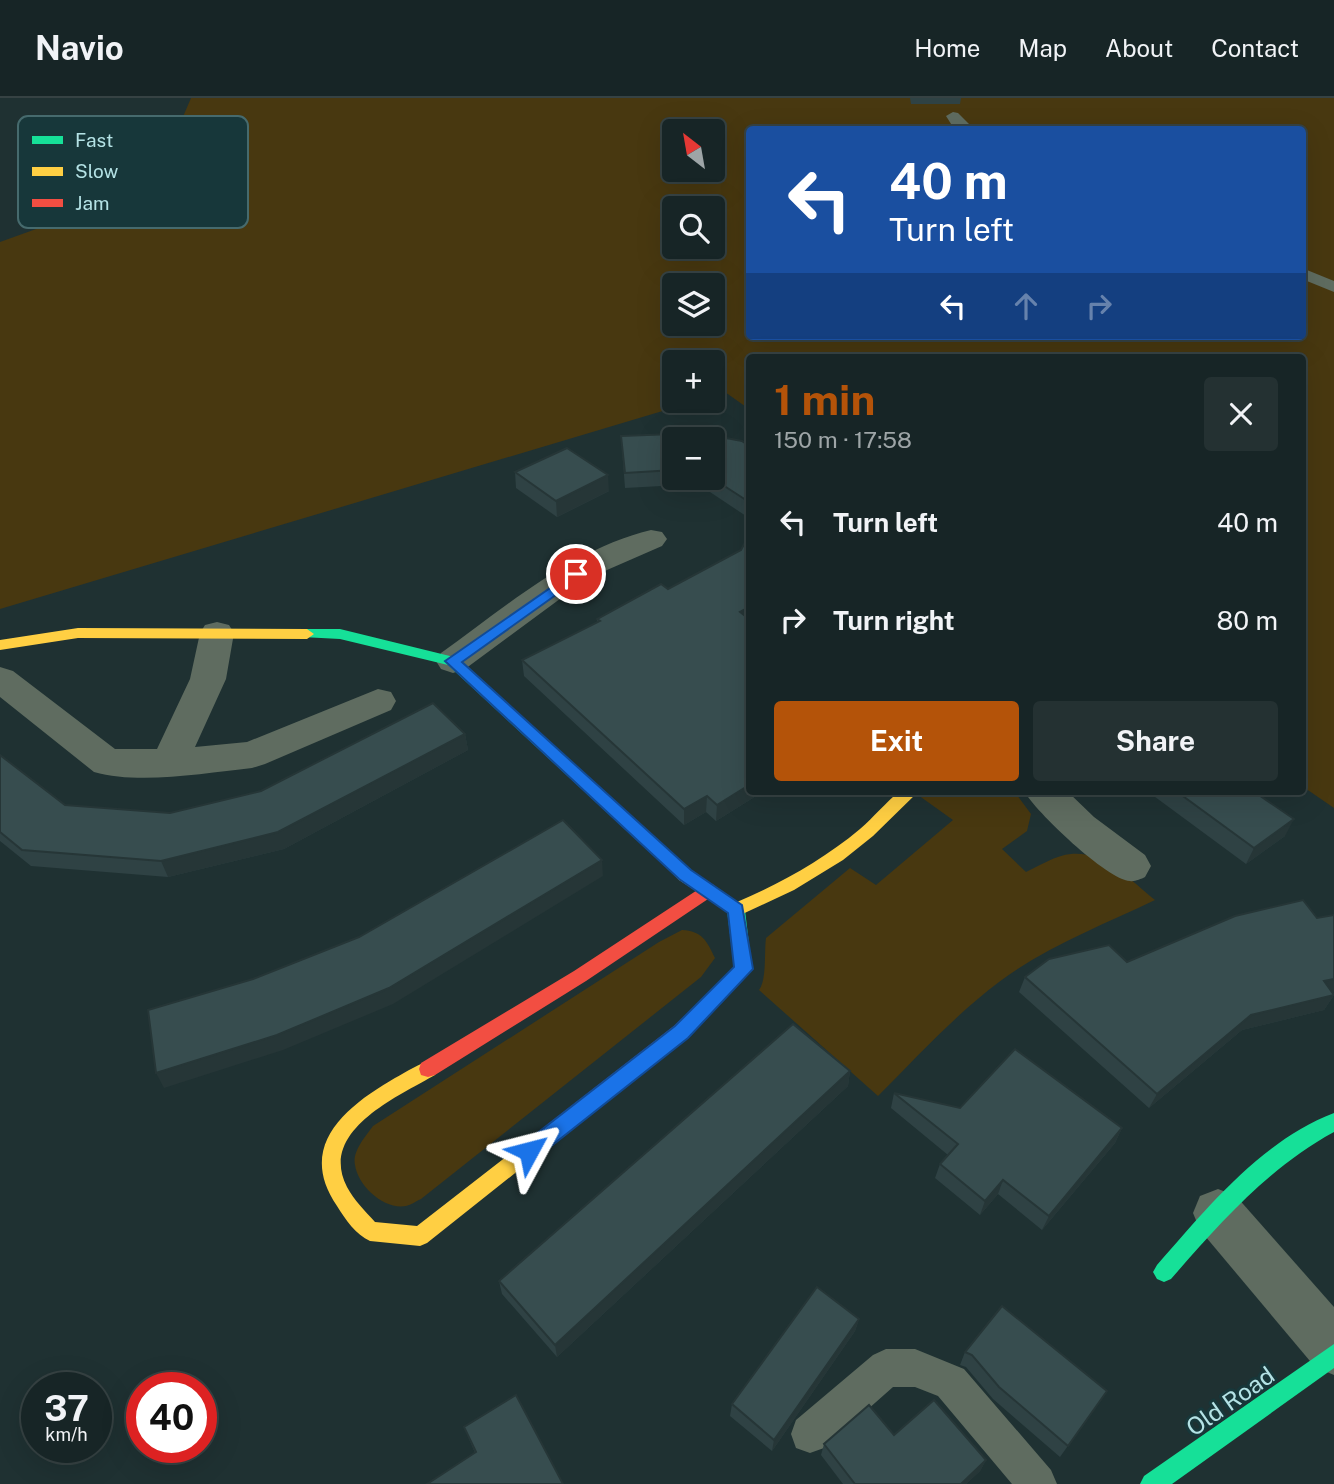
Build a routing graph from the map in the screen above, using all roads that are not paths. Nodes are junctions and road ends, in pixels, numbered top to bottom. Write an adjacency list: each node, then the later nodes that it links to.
1 (953, 116): 2 (lane)
2 (961, 126)
3 (1306, 276): 4 (lane)
4 (1334, 287)
5 (651, 539): 8 (street)
6 (217, 633): 7 (street); 8 (street); 11 (street)
7 (0, 645)
8 (453, 661): 15 (street)
9 (0, 678): 11 (street)
10 (378, 701): 11 (street)
11 (169, 763)
12 (907, 795): 16 (street)
13 (1047, 795): 14 (street)
14 (1131, 866)
15 (708, 890): 16 (street); 16 (street)
16 (736, 910)
17 (1334, 1122): 18 (street)
18 (1218, 1213): 19 (street); 20 (street)
19 (1164, 1272)
20 (1334, 1348)
21 (1334, 1355): 24 (street, Old Road)
22 (810, 1434): 23 (lane)
23 (1037, 1484)
24 (1152, 1484)

